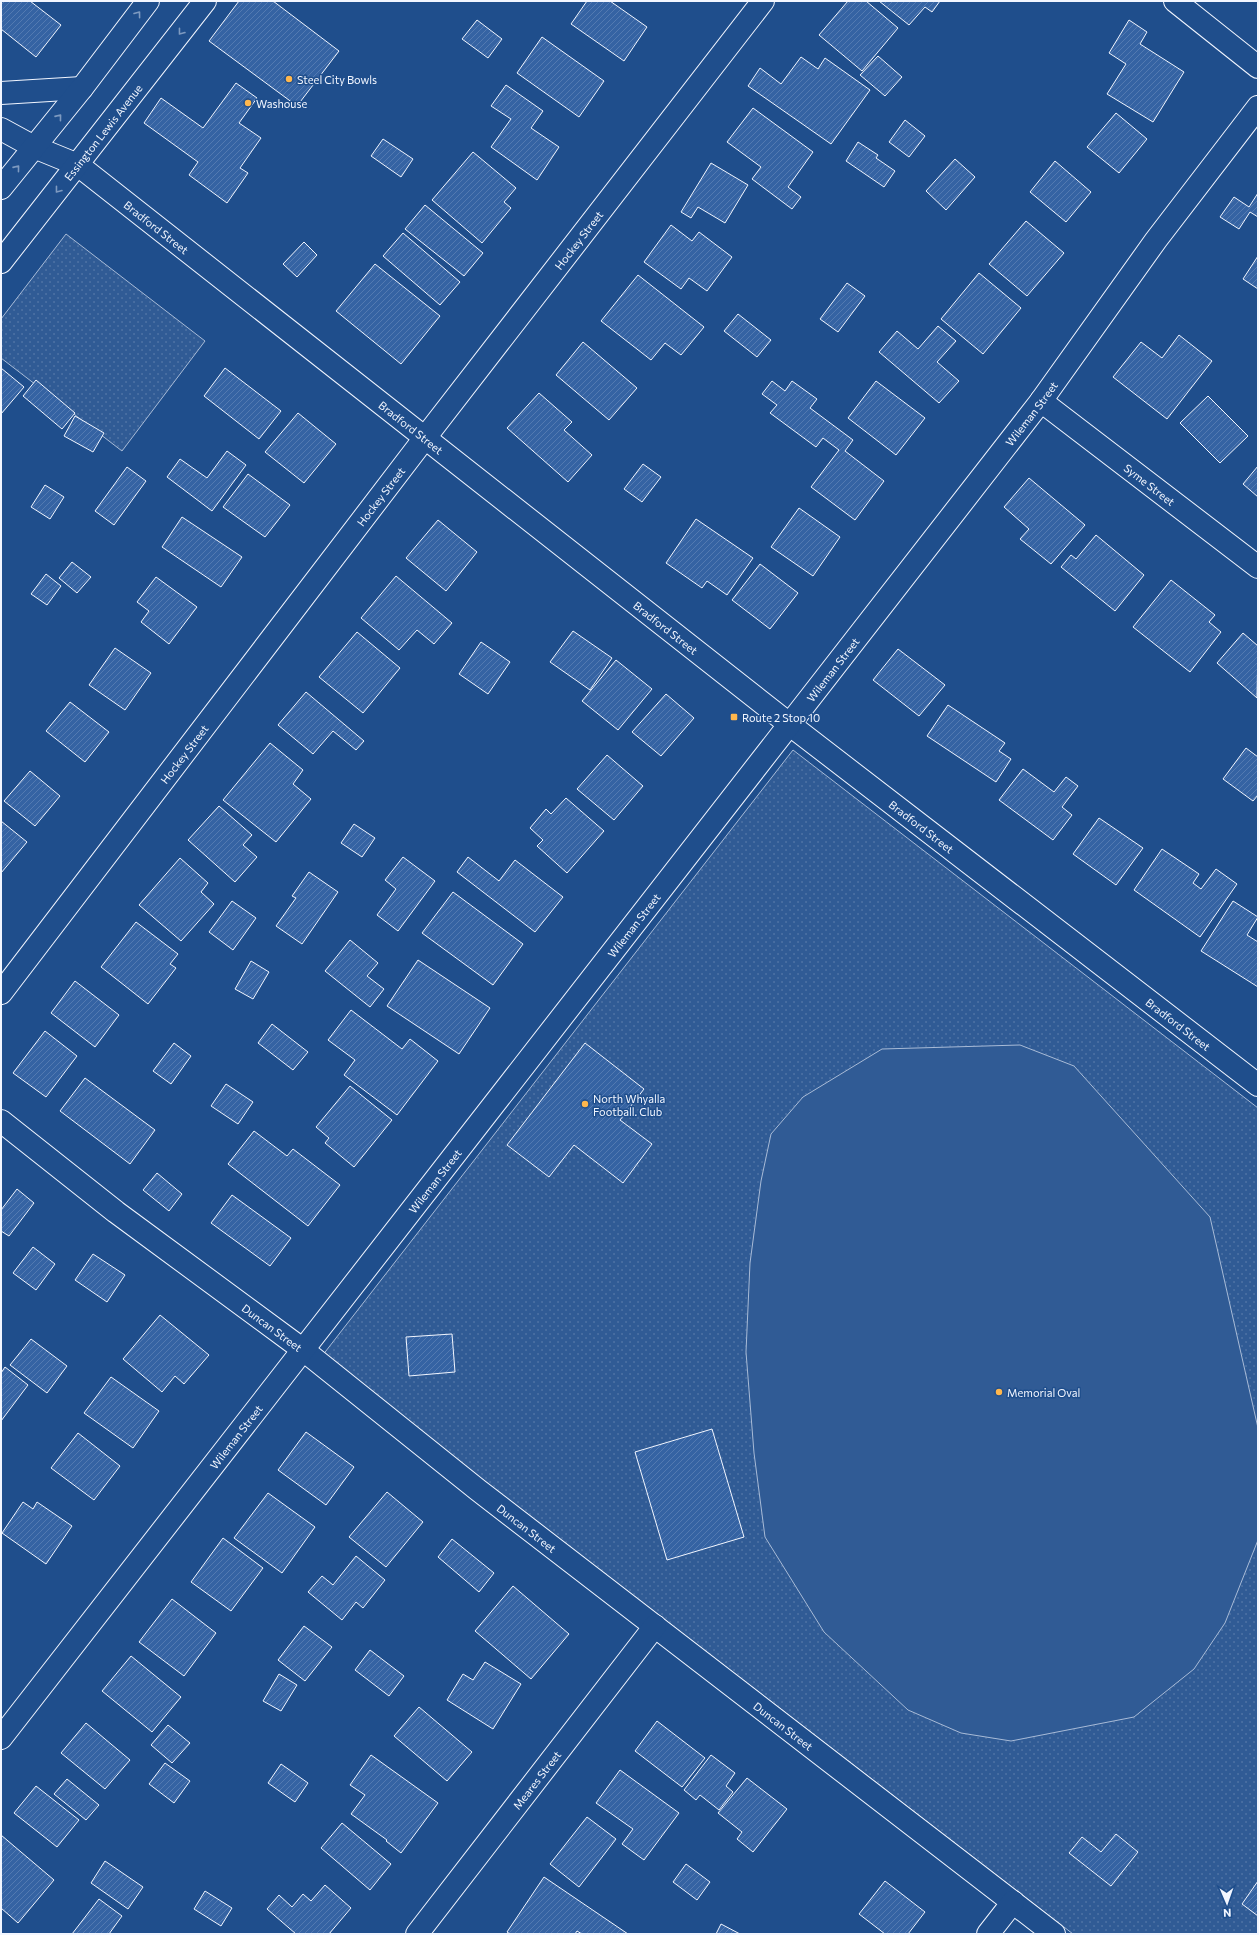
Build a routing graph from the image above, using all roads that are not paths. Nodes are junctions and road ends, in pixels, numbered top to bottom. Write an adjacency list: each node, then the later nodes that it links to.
1 (148, 1): 6 (street, one-way to 1)
2 (205, 1): 11 (street, Essington Lewis Avenue, one-way to 11)
3 (763, 1): 15 (street, Hockey Street)
4 (1175, 1): 5 (street)
5 (1258, 67)
6 (82, 88): 7 (street); 10 (street, one-way to 6)
7 (1, 93)
8 (1258, 107): 14 (street, Wileman Street)
9 (1, 129): 10 (street, Bradford Street)
10 (34, 147): 11 (street, Bradford Street); 12 (street, one-way to 10)
11 (78, 165): 13 (street, Essington Lewis Avenue, one-way to 13); 15 (street, Bradford Street)
12 (1, 188)
13 (1, 262)
14 (1041, 401): 16 (street, Syme Street); 17 (street, Wileman Street)
15 (424, 439): 17 (street, Bradford Street); 18 (street, Hockey Street)
16 (1258, 567)
17 (789, 724): 19 (street, Bradford Street); 21 (street, Wileman Street)
18 (1, 993)
19 (1258, 1085)
20 (1, 1121): 21 (street, Duncan Street)
21 (302, 1350): 22 (street, Duncan Street); 23 (street, Wileman Street)
22 (655, 1626): 24 (street, Duncan Street); 25 (street, Meares Street)
23 (1, 1738)
24 (1013, 1902): 26 (street); 27 (street, Duncan Street)
25 (417, 1934)
26 (988, 1934)
27 (1054, 1934)

